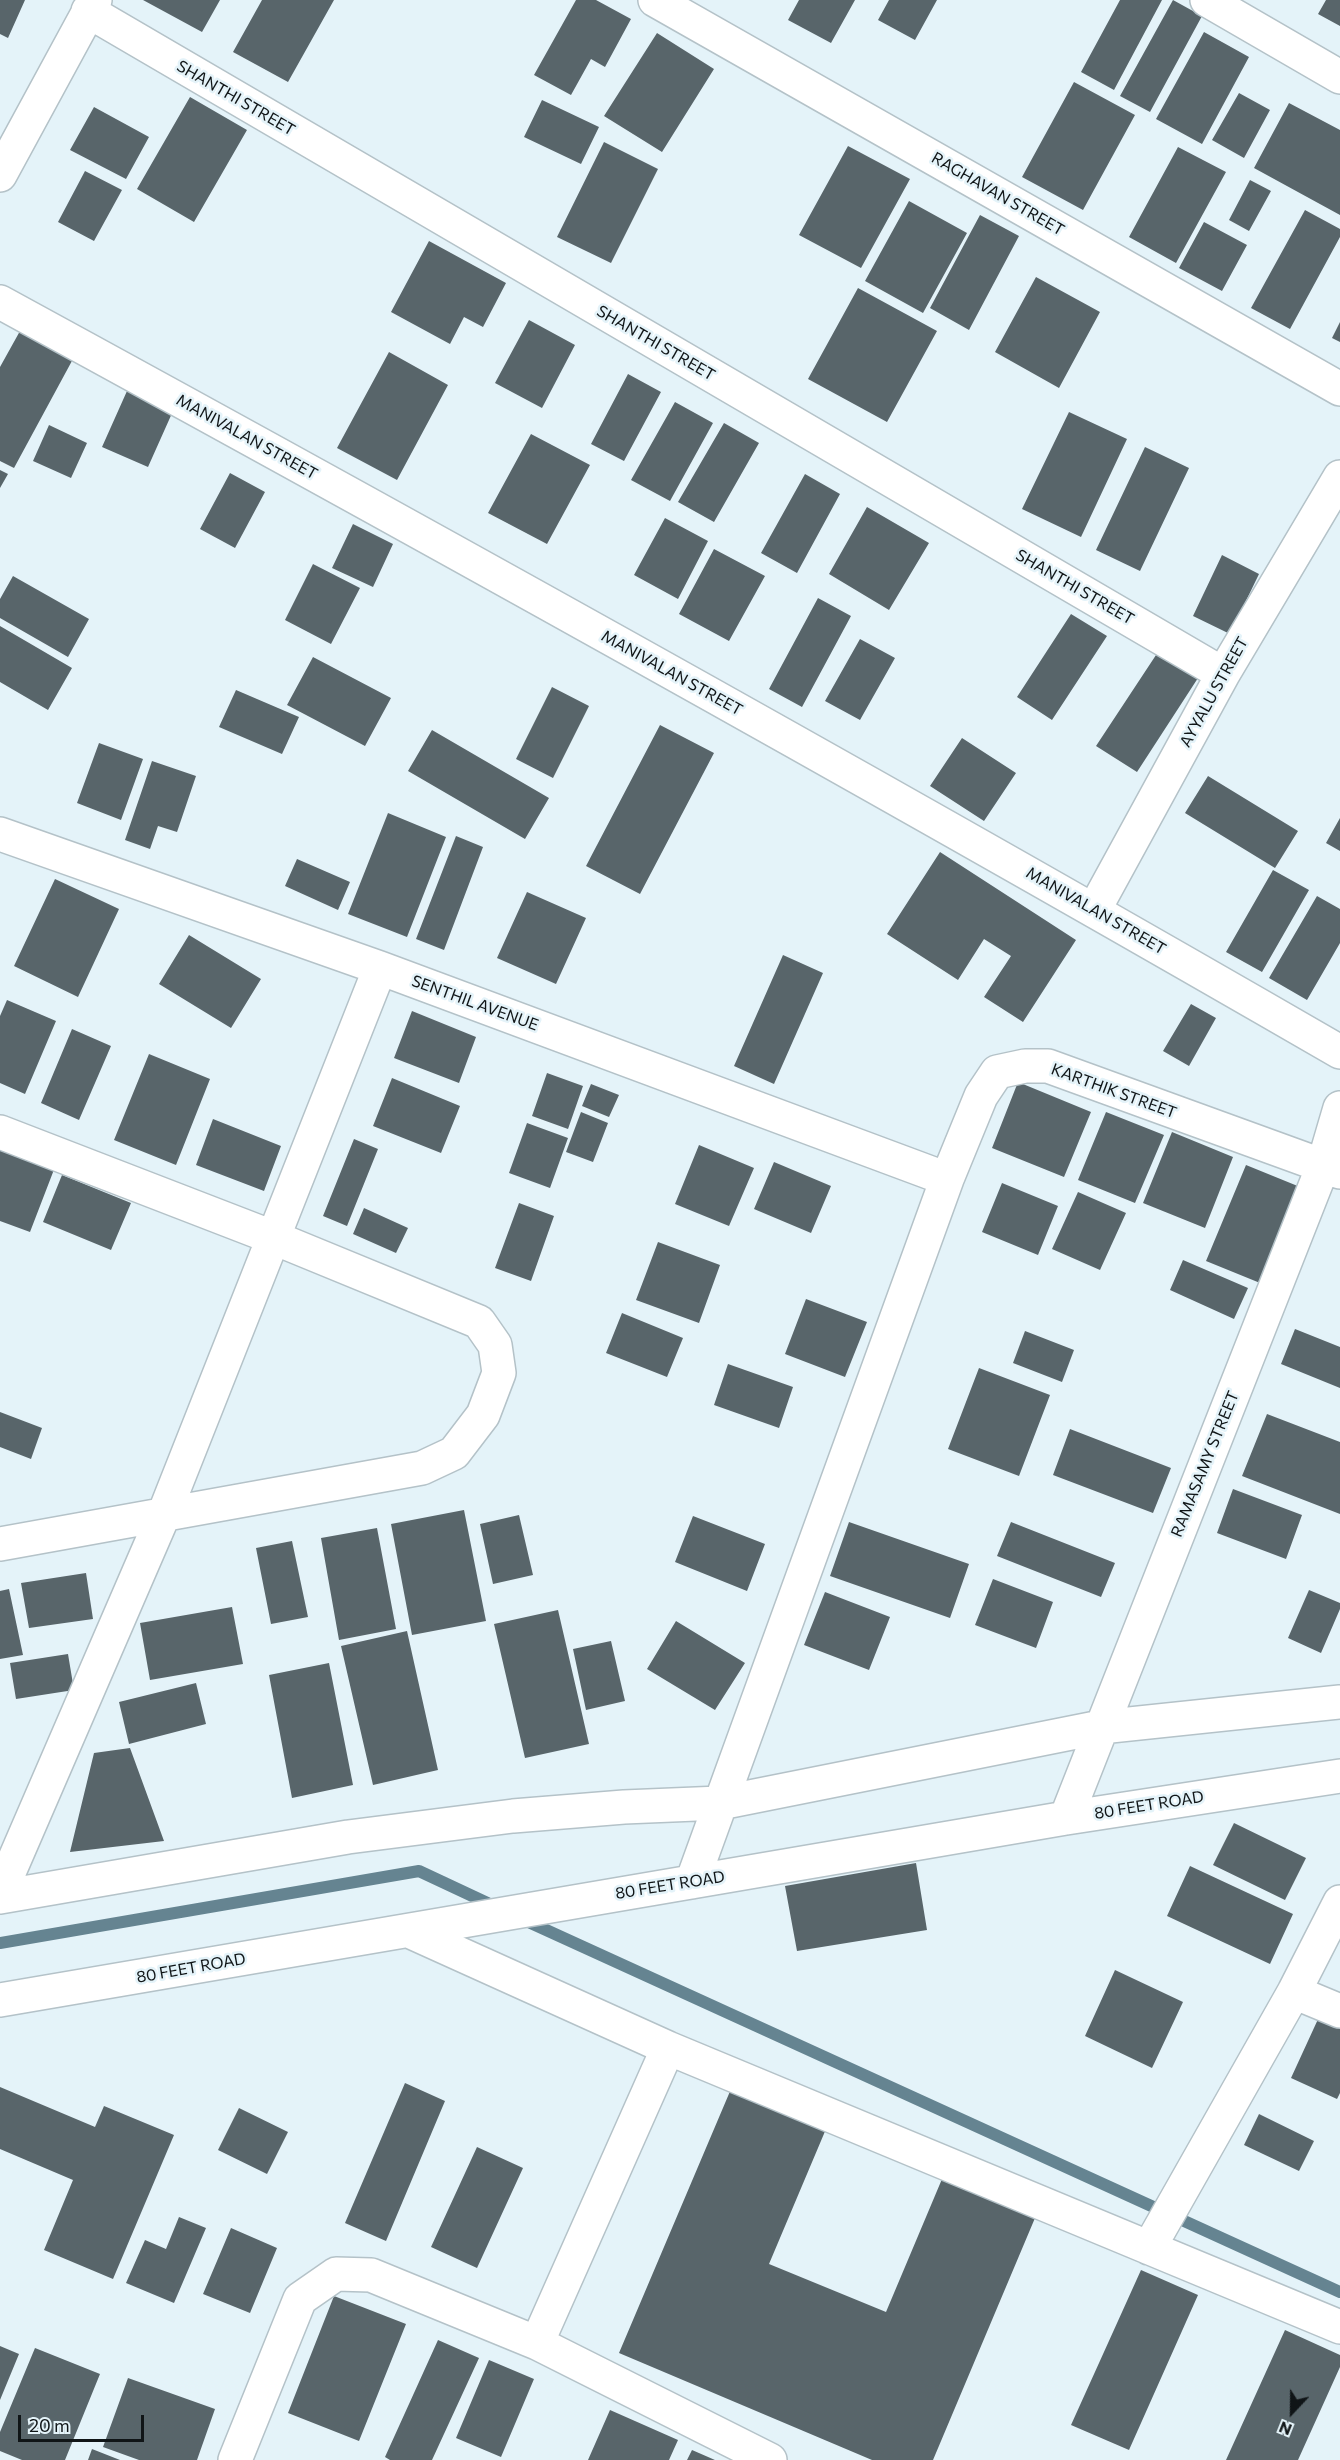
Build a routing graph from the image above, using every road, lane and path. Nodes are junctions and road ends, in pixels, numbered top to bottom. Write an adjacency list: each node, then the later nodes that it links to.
1 (655, 0): 7 (street, RAGHAVAN STREET)
2 (1207, 0): 4 (street)
3 (92, 6): 5 (street); 9 (street, SHANTHI STREET)
4 (1340, 77)
5 (0, 175)
6 (0, 302): 11 (street, MANIVALAN STREET)
7 (1340, 389)
8 (1340, 477): 9 (street, AYYALU STREET)
9 (1223, 674): 11 (street, AYYALU STREET)
10 (0, 834): 12 (street, SENTHIL AVENUE)
11 (1094, 910): 13 (street, MANIVALAN STREET)
12 (380, 968): 17 (street, SENTHIL AVENUE); 18 (street)
13 (1340, 1052)
14 (1340, 1108): 16 (street, RAMASAMY STREET)
15 (0, 1132): 18 (street)
16 (1331, 1169): 17 (street, KARTHIK STREET); 22 (street, RAMASAMY STREET)
17 (947, 1179): 24 (street)
18 (272, 1237): 19 (street); 19 (street)
19 (164, 1514): 20 (street); 27 (street)
20 (0, 1544)
21 (1340, 1702): 22 (street)
22 (1101, 1727): 24 (street); 25 (street, RAMASAMY STREET)
23 (1340, 1776): 25 (street, 80 FEET ROAD)
24 (720, 1803): 26 (street); 27 (street)
25 (1065, 1818): 26 (street, 80 FEET ROAD)
26 (692, 1882): 29 (street, 80 FEET ROAD)
27 (0, 1895)
28 (1340, 1902): 30 (street)
29 (409, 1931): 31 (street, 80 FEET ROAD); 33 (street)
30 (1294, 1992): 32 (street); 34 (street)
31 (0, 2000)
32 (1340, 2011)
33 (668, 2048): 34 (street); 36 (street)
34 (1154, 2240): 35 (street)
35 (1340, 2327)
36 (537, 2343): 37 (street); 38 (street)
37 (235, 2460)
38 (770, 2460)

